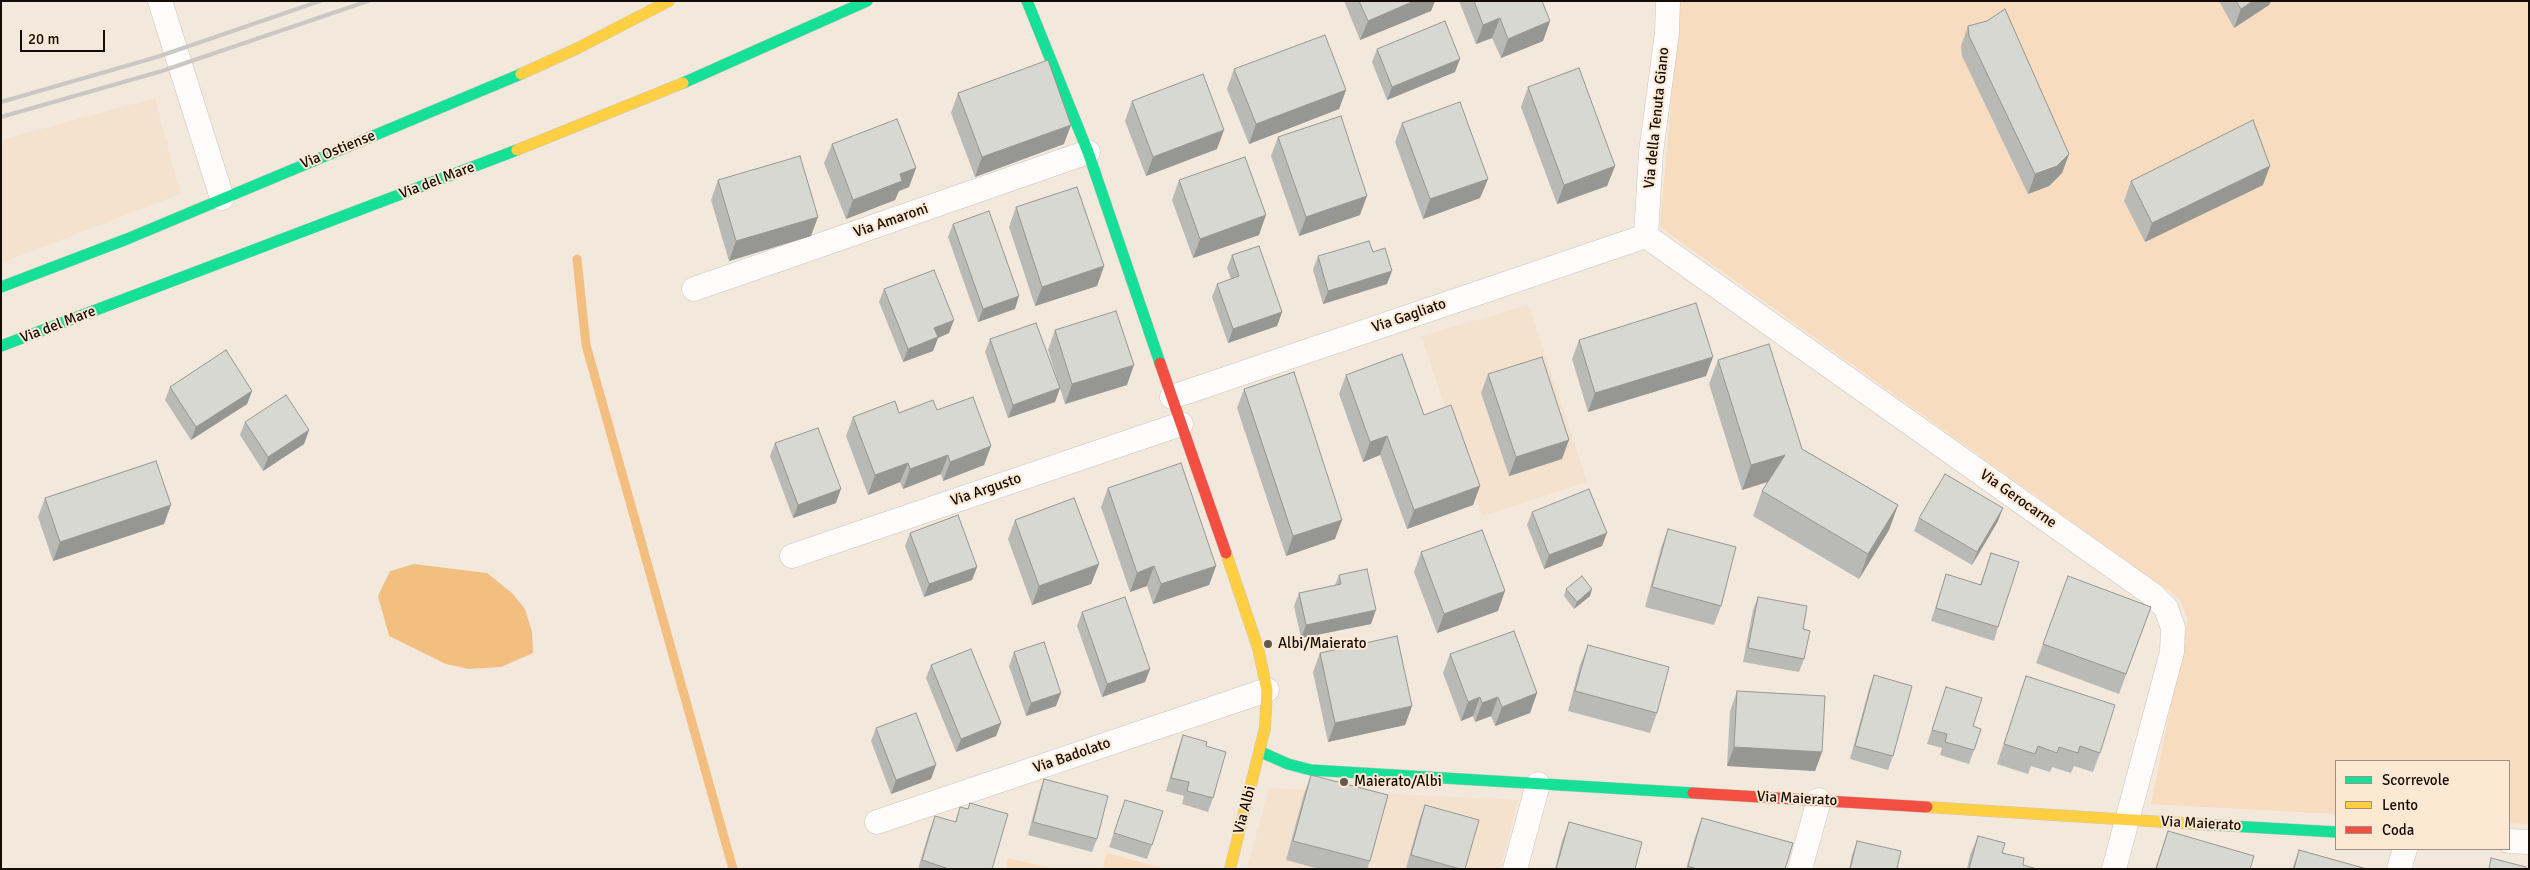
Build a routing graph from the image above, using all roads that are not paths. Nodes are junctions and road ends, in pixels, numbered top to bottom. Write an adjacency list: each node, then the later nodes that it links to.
1 (160, 1): 7 (street)
2 (669, 1): 7 (street, Via Ostiense)
3 (867, 1): 11 (street, Via del Mare)
4 (1668, 1): 8 (street, Via della Tenuta Giano)
5 (1030, 2): 6 (street, Via Albi)
6 (1088, 152): 10 (street, Via Amaroni); 12 (street, Via Albi)
7 (222, 198): 9 (street, Via Ostiense)
8 (1646, 236): 12 (street, Via Gagliato); 19 (street, Via Gerocarne)
9 (1, 287)
10 (694, 289)
11 (1, 346)
12 (1172, 397): 13 (street, Via Albi)
13 (1181, 424): 14 (street, Via Argusto); 15 (street, Via Albi)
14 (792, 556)
15 (1267, 690): 16 (street, Via Albi); 20 (street, Via Badolato)
16 (1261, 752): 17 (street, Via Maierato); 25 (street, Via Albi)
17 (1538, 784): 18 (street, Via Maierato); 26 (street)
18 (1819, 800): 19 (street, Via Maierato); 27 (street)
19 (2129, 820): 21 (street, Via Maierato); 28 (street, Via Gerocarne)
20 (877, 822)
21 (2335, 832)
22 (2510, 841): 23 (street)
23 (2529, 842)
24 (2405, 850): 29 (street)
25 (1230, 869)
26 (1516, 869)
27 (1800, 869)
28 (2114, 869)
29 (2400, 869)

